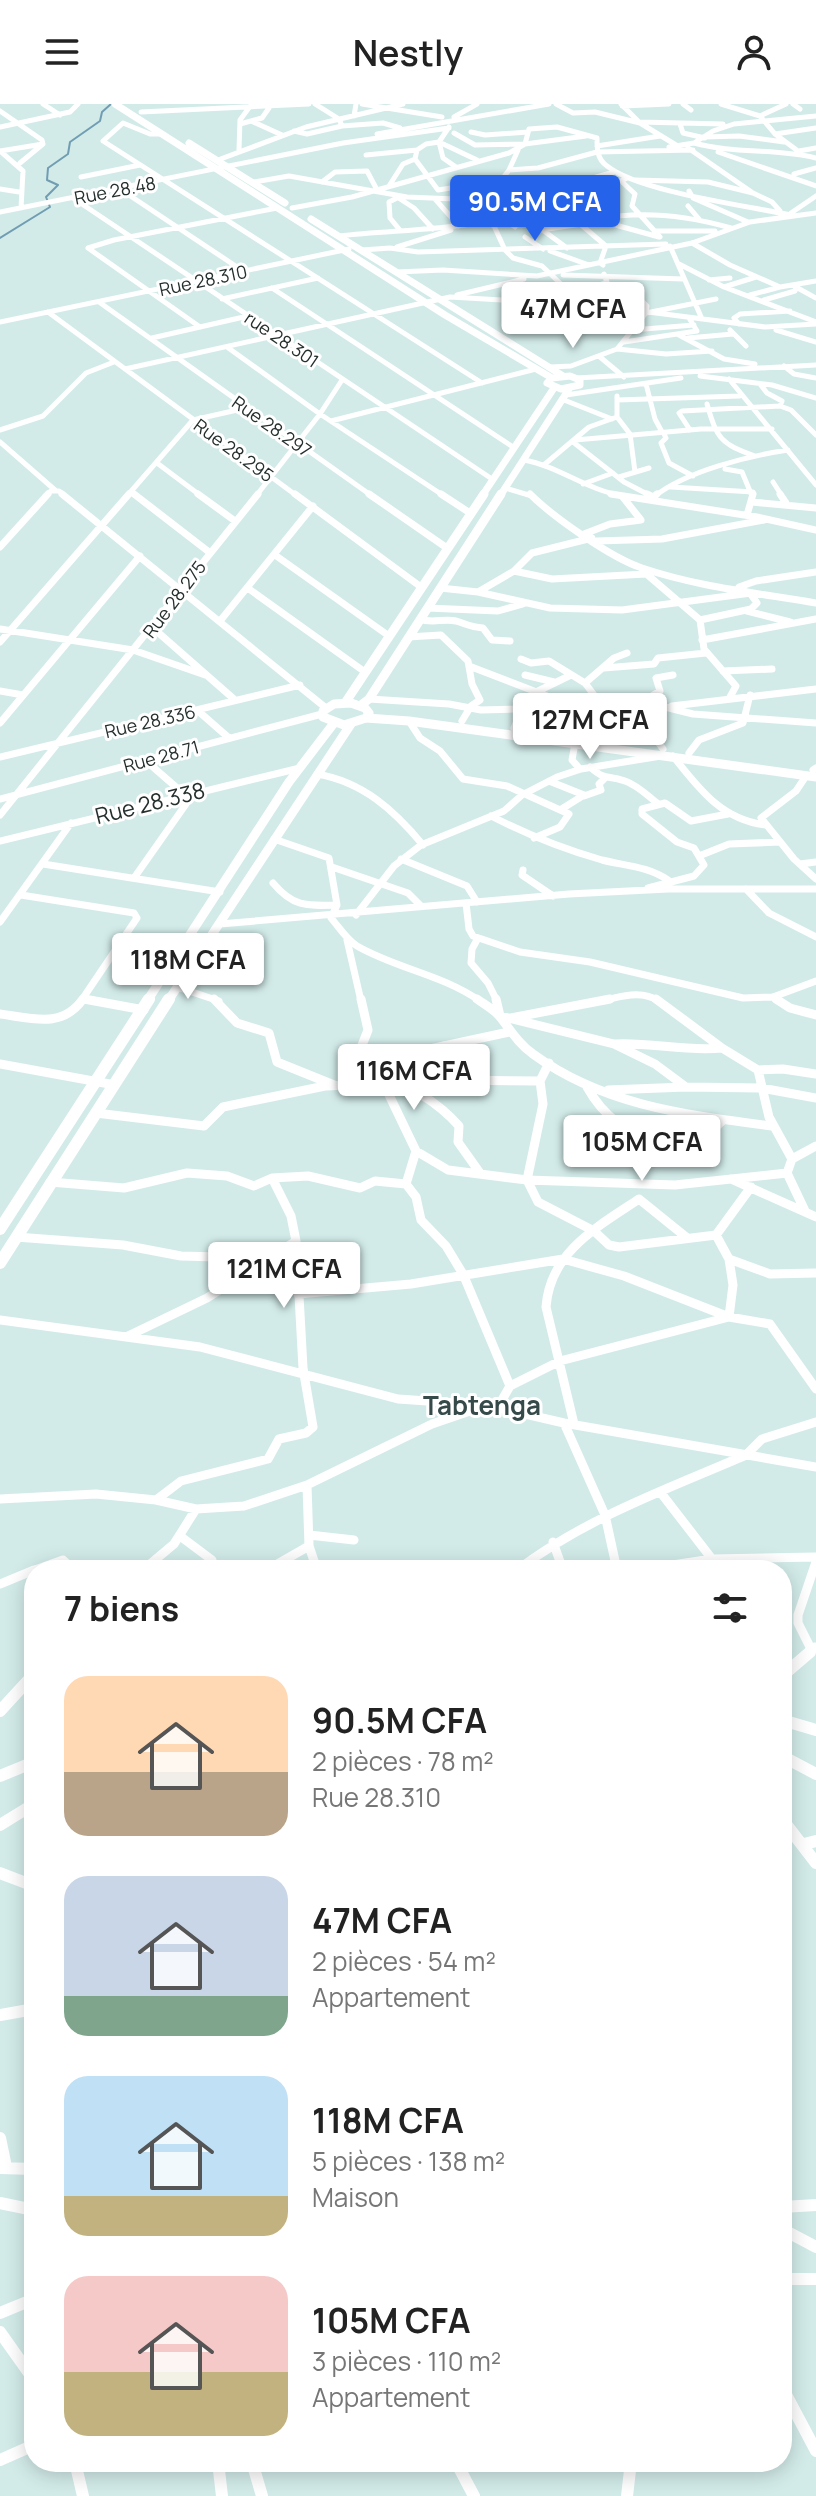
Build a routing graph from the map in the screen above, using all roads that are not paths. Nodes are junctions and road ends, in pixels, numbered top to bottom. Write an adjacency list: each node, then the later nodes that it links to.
1 (43, 104): 29 (street)
2 (78, 104): 29 (street)
3 (128, 104): 23 (main road)
4 (309, 104): 22 (street)
5 (315, 104): 35 (street)
6 (356, 104): 31 (street)
7 (362, 104): 24 (street)
8 (403, 104): 24 (street)
9 (415, 104): 30 (street)
10 (477, 104): 36 (street)
11 (549, 104): 36 (street)
12 (556, 104): 41 (street)
13 (669, 104): 18 (street)
14 (683, 104): 26 (street)
15 (721, 104): 32 (street)
16 (793, 104): 25 (street)
17 (117, 105): 56 (main road)
18 (622, 105): 41 (street)
19 (783, 105): 32 (street)
20 (206, 106): 21 (street); 23 (street)
21 (251, 106): 22 (street); 43 (street)
22 (274, 106): 38 (street)
23 (141, 108): 86 (main road)
24 (386, 109): 28 (street); 31 (street)
25 (800, 109)
26 (691, 110)
27 (0, 111): 42 (street)
28 (398, 112): 30 (street); 40 (street)
29 (60, 115): 42 (street)
30 (425, 115): 36 (street)
31 (354, 116): 35 (street)
32 (760, 116): 39 (street)
33 (807, 116): 34 (street); 37 (street); 46 (street)
34 (816, 116)
35 (339, 119): 48 (street); 51 (street)
36 (448, 119): 49 (street); 50 (street)
37 (783, 119): 39 (street); 52 (street)
38 (251, 121): 43 (street); 59 (street)
39 (766, 122): 45 (street); 57 (street)
40 (388, 123): 48 (street); 49 (street)
41 (640, 123): 44 (street); 61 (street)
42 (19, 124): 47 (street); 69 (street)
43 (240, 124): 75 (street)
44 (680, 124): 45 (street); 62 (street)
45 (734, 124): 62 (street)
46 (816, 126): 52 (street)
47 (0, 127)
48 (339, 128): 51 (street); 64 (street)
49 (401, 128): 64 (street)
50 (451, 130): 63 (street); 65 (street); 70 (street)
51 (294, 131): 59 (street)
52 (800, 131): 55 (street)
53 (471, 132): 54 (street)
54 (528, 132): 60 (street); 70 (street)
55 (788, 133): 57 (street); 58 (street)
56 (163, 134): 89 (street); 93 (main road)
57 (775, 134): 66 (street)
58 (816, 134)
59 (282, 135): 75 (street)
60 (590, 136): 70 (street); 73 (street)
61 (660, 136): 71 (street); 73 (street)
62 (704, 137): 66 (street); 68 (street); 74 (street)
63 (384, 138): 67 (street); 81 (street)
64 (355, 140): 67 (street)
65 (439, 142): 76 (street); 87 (street); 91 (street)
66 (784, 142): 82 (street)
67 (343, 143): 90 (street, Rue 28.48)
68 (694, 143): 71 (street); 72 (street)
69 (43, 144): 80 (street); 88 (street)
70 (525, 144): 77 (street)
71 (679, 145): 78 (street); 79 (street)
72 (704, 146): 74 (street); 96 (street)
73 (597, 149): 78 (street); 94 (street); 95 (street)
74 (726, 149): 82 (street)
75 (239, 150): 86 (street)
76 (417, 150): 81 (street); 85 (street)
77 (518, 150): 87 (street); 94 (street)
78 (656, 150): 79 (street)
79 (693, 150): 112 (street)
80 (0, 151): 88 (street)
81 (405, 151): 84 (street)
82 (800, 152): 83 (street)
83 (816, 153)
84 (366, 155)
85 (415, 159): 97 (street); 104 (street)
86 (218, 160): 90 (main road)
87 (477, 160): 91 (street)
88 (20, 163): 111 (street)
89 (140, 165): 98 (street); 100 (street)
90 (230, 166): 93 (street, Rue 28.48); 101 (main road)
91 (456, 167): 97 (street)
92 (816, 168): 96 (street)
93 (216, 169): 100 (street, Rue 28.48); 122 (main road)
94 (509, 170): 106 (street)
95 (614, 172): 99 (street); 114 (street)
96 (794, 174): 105 (street)
97 (427, 176): 104 (street); 106 (street)
98 (81, 177)
99 (627, 178): 103 (street); 131 (street)
100 (164, 180): 107 (street, Rue 28.48); 133 (street)
101 (254, 182): 102 (street); 123 (main road)
102 (322, 182): 108 (street); 108 (street)
103 (634, 182): 110 (street); 112 (street)
104 (389, 186): 108 (street)
105 (816, 186)
106 (496, 187): 114 (street)
107 (120, 189): 116 (street, Rue 28.48); 141 (street)
108 (373, 189): 113 (street); 123 (street)
109 (1, 190): 111 (street)
110 (689, 191): 126 (street); 139 (street)
111 (19, 192): 121 (street)
112 (753, 193): 126 (street)
113 (399, 196): 117 (street); 145 (street); 146 (street)
114 (503, 196): 117 (street); 118 (street); 124 (street)
115 (816, 196): 130 (street)
116 (73, 198): 121 (street, Rue 28.48); 151 (street, rue 28.301)
117 (435, 198): 142 (street)
118 (544, 204): 125 (street); 129 (street)
119 (688, 206): 138 (street)
120 (466, 207): 124 (street)
121 (21, 208): 127 (street, Rue 28.48)
122 (277, 208): 133 (street); 160 (main road)
123 (292, 208): 150 (main road)
124 (488, 210): 137 (street)
125 (570, 211): 135 (street); 140 (street)
126 (780, 211): 130 (street)
127 (0, 212)
128 (816, 213): 132 (street)
129 (521, 214): 134 (street); 147 (street)
130 (793, 214): 132 (street); 139 (street)
131 (641, 215): 135 (street); 138 (street); 149 (street)
132 (806, 216): 136 (street)
133 (224, 218): 141 (street); 162 (street)
134 (501, 218): 137 (street); 143 (street)
135 (600, 219): 149 (street)
136 (816, 219)
137 (485, 220): 142 (street); 161 (street)
138 (702, 220): 144 (street)
139 (750, 222): 144 (street)
140 (582, 224): 147 (street); 155 (street)
141 (180, 227): 151 (street); 166 (street)
142 (457, 227): 146 (street); 156 (street)
143 (515, 227)
144 (731, 228): 148 (street)
145 (399, 229): 146 (street); 150 (street)
146 (433, 229)
147 (541, 230): 157 (street)
148 (721, 231): 149 (street); 153 (street)
149 (657, 234): 154 (street)
150 (339, 236): 158 (main road)
151 (132, 237): 177 (street, rue 28.301); 183 (street)
152 (525, 237): 159 (street)
153 (692, 243): 154 (street); 172 (street)
154 (672, 245): 155 (street, Rue 28.310); 163 (street); 164 (street)
155 (606, 246): 157 (street, Rue 28.310); 163 (street)
156 (390, 248): 158 (street, Rue 28.310); 161 (street, Rue 28.310)
157 (567, 248): 159 (street, Rue 28.310)
158 (360, 249): 160 (street, Rue 28.310); 167 (main road)
159 (545, 249): 161 (street, Rue 28.310); 165 (street)
160 (344, 250): 162 (street, Rue 28.310); 195 (main road)
161 (505, 250): 168 (street)
162 (292, 262): 166 (street, Rue 28.310); 173 (street)
163 (600, 263): 165 (street); 170 (street)
164 (679, 264): 175 (street); 176 (street)
165 (591, 265): 168 (street)
166 (243, 271): 177 (street, Rue 28.310)
167 (397, 272): 171 (street); 191 (main road)
168 (551, 273): 169 (street); 171 (street); 184 (street)
169 (604, 274): 170 (street); 184 (street)
170 (615, 274): 175 (street)
171 (537, 276): 187 (street)
172 (756, 277): 179 (street); 180 (street)
173 (318, 278): 181 (street); 200 (street)
174 (730, 278): 176 (street)
175 (683, 279): 193 (street)
176 (708, 280): 179 (street)
177 (196, 282): 183 (street, Rue 28.310); 189 (street, rue 28.301)
178 (816, 283): 182 (street)
179 (724, 287): 186 (street)
180 (780, 287): 182 (street); 186 (street)
181 (272, 288): 189 (street); 208 (street)
182 (798, 288): 188 (street); 192 (street)
183 (148, 292): 194 (street, Rue 28.310); 211 (street)
184 (578, 293): 196 (street)
185 (634, 293): 199 (street)
186 (750, 295): 192 (street)
187 (450, 297): 191 (street); 196 (street)
188 (816, 298)
189 (222, 299): 201 (street, rue 28.301)
190 (716, 299): 193 (street)
191 (440, 300): 195 (street); 231 (main road)
192 (764, 300): 197 (street)
193 (693, 301): 199 (street); 203 (street)
194 (99, 302): 198 (street, Rue 28.310); 218 (street, Rue 28.297)
195 (426, 303): 200 (street); 234 (main road)
196 (602, 306): 199 (street)
197 (790, 311): 207 (street); 209 (street)
198 (48, 312): 205 (street, Rue 28.310); 228 (street, Rue 28.295)
199 (646, 313): 202 (street); 204 (street)
200 (374, 314): 208 (street); 243 (street)
201 (248, 316): 211 (street); 217 (street, rue 28.301)
202 (689, 318): 203 (street); 210 (street)
203 (702, 319): 206 (street)
204 (639, 321): 212 (street); 214 (street)
205 (0, 322)
206 (722, 322): 209 (street); 216 (street)
207 (816, 323): 213 (street)
208 (327, 324): 217 (street); 252 (street)
209 (739, 324): 213 (street)
210 (694, 325): 214 (street); 215 (street)
211 (200, 327): 218 (street)
212 (578, 327)
213 (765, 327): 221 (street)
214 (632, 330): 220 (street)
215 (677, 334): 219 (street); 220 (street)
216 (733, 334): 219 (street); 222 (street)
217 (277, 335): 223 (street); 241 (street, rue 28.301)
218 (152, 338): 227 (street, Rue 28.297)
219 (685, 339): 225 (street)
220 (624, 342): 224 (street)
221 (816, 342)
222 (746, 346)
223 (227, 347): 227 (street); 264 (street)
224 (617, 349): 225 (street); 226 (street)
225 (712, 351): 232 (street)
226 (600, 357): 231 (street); 237 (street)
227 (179, 358): 233 (street); 261 (street, Rue 28.297)
228 (115, 362): 233 (street, Rue 28.295); 269 (street)
229 (816, 365): 230 (street)
230 (784, 366): 232 (street); 238 (street)
231 (551, 367): 236 (main road)
232 (766, 367): 235 (street)
233 (125, 369): 266 (street, Rue 28.295)
234 (536, 369): 243 (street); 244 (main road)
235 (700, 374): 237 (street); 239 (street); 240 (street)
236 (563, 376): 242 (main road); 244 (main road)
237 (624, 377): 242 (street); 245 (street)
238 (815, 378): 248 (street)
239 (678, 379): 246 (street); 255 (street)
240 (729, 379): 247 (street); 253 (street)
241 (342, 380): 260 (street, rue 28.301); 264 (street, Rue 28.275)
242 (578, 382): 245 (street); 251 (main road)
243 (482, 383): 252 (street)
244 (553, 383): 251 (main road); 278 (main road)
245 (594, 383): 250 (street)
246 (646, 384): 249 (street); 257 (street)
247 (760, 384): 248 (street); 259 (street)
248 (782, 387): 256 (street)
249 (617, 390): 250 (street); 258 (street)
250 (600, 392): 251 (street)
251 (566, 395): 265 (street); 281 (main road)
252 (432, 396): 260 (street); 278 (street)
253 (740, 396): 254 (street); 262 (street)
254 (704, 397): 255 (street); 263 (street)
255 (682, 398): 257 (street)
256 (816, 398)
257 (651, 399): 258 (street); 272 (street)
258 (617, 400): 265 (street)
259 (780, 406): 262 (street); 274 (street)
260 (383, 407): 267 (street); 290 (street, rue 28.301)
261 (246, 408): 266 (street); 277 (street, Rue 28.297)
262 (755, 409): 263 (street); 268 (street)
263 (709, 410): 270 (street); 271 (street)
264 (320, 414): 267 (street); 277 (street, Rue 28.275)
265 (615, 418): 273 (street); 275 (street)
266 (193, 420): 282 (street); 288 (street, Rue 28.295)
267 (331, 421): 305 (street)
268 (772, 429): 271 (street); 279 (street)
269 (0, 430)
270 (690, 430): 271 (street); 272 (street)
271 (714, 430): 280 (street)
272 (662, 432): 273 (street); 289 (street)
273 (630, 434): 275 (street); 286 (street)
274 (816, 435)
275 (574, 441): 283 (street); 287 (street)
276 (0, 442): 296 (street)
277 (296, 442): 288 (street, Rue 28.275); 315 (street, Rue 28.297)
278 (513, 447): 290 (main road)
279 (788, 450): 280 (street); 293 (street)
280 (755, 456): 285 (street)
281 (524, 460): 283 (street); 295 (main road)
282 (157, 463): 297 (street); 308 (street)
283 (545, 464): 292 (street)
284 (649, 468): 286 (street)
285 (722, 468): 289 (street); 298 (street)
286 (635, 472): 287 (street)
287 (616, 475): 292 (street); 300 (street)
288 (269, 476): 303 (street, Rue 28.295); 308 (street, Rue 28.275)
289 (693, 476): 294 (street)
290 (492, 479): 305 (main road)
291 (773, 482): 302 (street)
292 (583, 484): 299 (street)
293 (816, 485)
294 (668, 487): 298 (street); 300 (street)
295 (505, 488): 311 (street); 324 (main road)
296 (55, 490): 309 (street); 312 (street)
297 (132, 492): 309 (street); 316 (street)
298 (753, 492): 301 (street)
299 (622, 496): 300 (street); 311 (street)
300 (650, 498): 306 (street)
301 (752, 502): 302 (street); 306 (street)
302 (786, 503): 304 (street)
303 (313, 506): 317 (street); 323 (street, Rue 28.295)
304 (816, 508)
305 (470, 513): 315 (main road)
306 (747, 515): 307 (street)
307 (768, 519): 310 (street); 313 (street)
308 (235, 521): 316 (street, Rue 28.275)
309 (101, 525): 318 (street); 343 (street)
310 (816, 530)
311 (584, 534): 313 (street)
312 (3, 540): 314 (street)
313 (594, 540): 319 (street); 320 (street)
314 (0, 547)
315 (447, 548): 323 (main road)
316 (209, 552): 327 (street, Rue 28.275)
317 (275, 555): 325 (street); 345 (street)
318 (140, 556): 327 (street); 347 (street)
319 (638, 567): 322 (street); 326 (street)
320 (514, 571): 322 (street); 328 (street)
321 (816, 572): 326 (street)
322 (646, 574): 330 (street)
323 (421, 587): 345 (main road)
324 (440, 588): 328 (street); 333 (main road)
325 (249, 589): 338 (street); 359 (street)
326 (736, 589): 329 (street)
327 (181, 590): 338 (street); 341 (street, Rue 28.275)
328 (478, 592): 331 (street)
329 (752, 592): 330 (street); 332 (street); 334 (street)
330 (680, 602): 331 (street); 337 (street)
331 (525, 603): 333 (street)
332 (816, 603)
333 (427, 608): 335 (main road)
334 (747, 611): 337 (street); 339 (street)
335 (420, 619): 340 (street); 346 (main road)
336 (816, 619): 339 (street)
337 (700, 620): 348 (street)
338 (220, 621): 366 (street)
339 (793, 622): 348 (street)
340 (430, 623): 344 (street); 349 (street)
341 (153, 628): 351 (street, Rue 28.275); 363 (street)
342 (0, 629): 343 (street)
343 (11, 630): 347 (street); 350 (street)
344 (441, 635): 346 (street); 355 (street)
345 (389, 636): 359 (main road)
346 (408, 637): 380 (main road)
347 (69, 640): 351 (street); 370 (street)
348 (702, 640): 353 (street)
349 (510, 641)
350 (0, 642)
351 (133, 650): 363 (street); 393 (street, Rue 28.275)
352 (627, 653): 356 (street)
353 (706, 653): 356 (street); 358 (street)
354 (521, 659): 361 (street)
355 (469, 666): 369 (street); 378 (street)
356 (604, 668): 365 (street)
357 (772, 669): 358 (street)
358 (723, 671): 372 (street)
359 (365, 672): 375 (main road)
360 (525, 675): 364 (street)
361 (571, 675): 364 (street); 365 (street)
362 (673, 675): 377 (street)
363 (208, 676): 373 (street)
364 (554, 682): 369 (street)
365 (585, 683): 376 (street)
366 (300, 685): 373 (street, Rue 28.336); 383 (street)
367 (816, 689): 371 (street)
368 (0, 691): 370 (street)
369 (536, 692): 374 (street)
370 (23, 695): 387 (street)
371 (750, 695): 372 (street); 384 (street)
372 (730, 697): 379 (street)
373 (235, 700): 382 (street, Rue 28.336)
374 (560, 701): 376 (street); 381 (street)
375 (345, 703): 380 (main road); 383 (main road)
376 (600, 703): 377 (street); 395 (street)
377 (637, 705): 379 (street)
378 (471, 706): 380 (street); 381 (street); 386 (street)
379 (665, 707): 384 (street)
380 (366, 708): 385 (street); 386 (street); 390 (main road)
381 (523, 708): 391 (street)
382 (197, 710): 392 (street); 393 (street, Rue 28.336)
383 (324, 711): 388 (main road); 392 (street, Rue 28.71)
384 (745, 717): 389 (street); 396 (street)
385 (409, 721): 394 (street); 407 (street)
386 (462, 721): 391 (street)
387 (0, 723)
388 (334, 723): 390 (main road); 400 (main road)
389 (816, 723)
390 (351, 724): 403 (main road)
391 (514, 728): 395 (street)
392 (229, 738): 398 (street, Rue 28.71)
393 (59, 743): 397 (street, Rue 28.336); 408 (street, Rue 28.275)
394 (575, 743): 395 (street); 401 (street)
395 (666, 753): 396 (street); 399 (street); 402 (street); 413 (street)
396 (689, 753): 402 (street)
397 (0, 757)
398 (145, 760): 406 (street); 408 (street, Rue 28.71)
399 (590, 767): 401 (street); 404 (street)
400 (300, 768): 406 (street, Rue 28.338); 440 (main road)
401 (580, 769): 405 (street)
402 (814, 772): 417 (street)
403 (317, 774): 420 (main road); 424 (street)
404 (604, 779): 409 (street); 411 (street)
405 (549, 781): 407 (street); 409 (street)
406 (184, 794): 416 (street, Rue 28.338); 432 (street)
407 (527, 794): 412 (street); 415 (street)
408 (13, 795): 410 (street, Rue 28.71); 414 (street, Rue 28.275)
409 (584, 796): 412 (street)
410 (0, 799)
411 (657, 803): 413 (street); 425 (street)
412 (560, 810): 419 (street)
413 (728, 814): 418 (street)
414 (0, 815)
415 (491, 816): 419 (street); 424 (street)
416 (71, 823): 421 (street, Rue 28.338); 428 (street)
417 (766, 825): 418 (street); 422 (street)
418 (742, 828): 423 (street)
419 (534, 838): 434 (street)
420 (274, 839): 430 (street); 450 (main road)
421 (0, 841)
422 (780, 842): 423 (street); 429 (street)
423 (733, 843): 425 (street)
424 (423, 845): 426 (street)
425 (699, 856): 434 (street)
426 (401, 859): 436 (street); 443 (street)
427 (816, 862): 429 (street)
428 (43, 864): 432 (street); 441 (street)
429 (800, 864): 433 (street)
430 (332, 867): 436 (street); 445 (street)
431 (523, 870): 442 (street)
432 (134, 878): 440 (street)
433 (816, 879)
434 (668, 880): 439 (street)
435 (273, 883): 445 (street)
436 (377, 884): 446 (street); 447 (street)
437 (746, 889): 438 (street); 439 (street); 451 (street)
438 (816, 889)
439 (641, 890): 442 (street)
440 (220, 892): 458 (main road)
441 (21, 895): 449 (street); 457 (street)
442 (553, 896): 443 (street)
443 (477, 902): 444 (street)
444 (466, 903): 446 (street); 452 (street)
445 (337, 905): 448 (street)
446 (421, 906): 447 (street)
447 (356, 915): 448 (street)
448 (331, 918): 450 (street); 453 (street)
449 (0, 922)
450 (220, 924): 455 (main road)
451 (816, 937)
452 (478, 938): 456 (street); 461 (street)
453 (347, 940): 461 (street); 466 (street)
454 (816, 981): 456 (street)
455 (177, 987): 477 (main road); 478 (street)
456 (773, 997): 460 (street)
457 (84, 999): 458 (street); 459 (street)
458 (144, 1010): 473 (main road)
459 (0, 1014)
460 (816, 1015)
461 (504, 1017): 462 (street); 463 (street); 465 (street)
462 (509, 1032): 464 (street); 467 (street)
463 (614, 1044): 465 (street); 479 (street)
464 (443, 1046): 466 (street); 472 (street)
465 (722, 1048): 469 (street)
466 (358, 1053): 470 (street)
467 (549, 1063): 474 (street); 476 (street)
468 (0, 1064): 473 (street)
469 (758, 1070): 471 (street); 480 (street)
470 (379, 1074): 475 (street); 481 (street)
471 (816, 1074)
472 (454, 1080): 474 (street); 481 (street)
473 (96, 1081): 477 (street); 502 (main road)
474 (540, 1081): 494 (street)
475 (384, 1084): 478 (street); 488 (street)
476 (585, 1084): 482 (street); 485 (street)
477 (115, 1085): 484 (main road)
478 (335, 1085): 484 (street)
479 (686, 1087): 480 (street); 482 (street)
480 (761, 1088): 483 (street); 486 (street)
481 (415, 1089): 490 (street)
482 (597, 1091): 485 (street)
483 (816, 1098)
484 (96, 1113): 495 (main road)
485 (723, 1120): 486 (street)
486 (772, 1126): 489 (street)
487 (816, 1146): 489 (street)
488 (416, 1151): 490 (street); 496 (street)
489 (792, 1159): 491 (street)
490 (480, 1173): 494 (street)
491 (787, 1173): 493 (street); 500 (street)
492 (272, 1178): 495 (street); 496 (street); 507 (street)
493 (730, 1179): 497 (street); 498 (street)
494 (527, 1180): 497 (street); 503 (street)
495 (50, 1182): 505 (main road)
496 (406, 1184): 513 (street)
497 (644, 1185): 499 (street)
498 (751, 1187): 500 (street); 504 (street)
499 (639, 1199): 503 (street); 506 (street)
500 (805, 1211): 501 (street)
501 (816, 1217)
502 (2, 1223)
503 (594, 1231): 506 (street); 508 (street)
504 (716, 1235): 506 (street); 509 (street)
505 (16, 1237): 510 (main road); 511 (street)
506 (686, 1237)
507 (296, 1241): 511 (street); 514 (street)
508 (563, 1259): 513 (street); 515 (street); 518 (street)
509 (729, 1259): 512 (street); 515 (street)
510 (0, 1263)
511 (257, 1267): 517 (street)
512 (816, 1273)
513 (463, 1274): 514 (street); 520 (street)
514 (298, 1294): 519 (street)
515 (729, 1317): 518 (street); 521 (street)
516 (0, 1320): 517 (street)
517 (126, 1337): 519 (street)
518 (560, 1361): 520 (street); 524 (street)
519 (306, 1375): 522 (street); 530 (street)
520 (510, 1386): 522 (street)
521 (816, 1389)
522 (486, 1405): 524 (street); 527 (street)
523 (816, 1422): 525 (street)
524 (569, 1424): 525 (street); 532 (street)
525 (746, 1455): 526 (street); 528 (street)
526 (816, 1467)
527 (307, 1485): 531 (street); 535 (street)
528 (661, 1493): 532 (street); 537 (street)
529 (0, 1499): 530 (street)
530 (156, 1500): 531 (street)
531 (196, 1509): 533 (street)
532 (605, 1515): 536 (street); 544 (street)
533 (180, 1536): 538 (street); 539 (street)
534 (354, 1540): 535 (street)
535 (309, 1541): 540 (street); 541 (street)
536 (553, 1542): 542 (street); 543 (street)
537 (712, 1559): 545 (street); 546 (street)
538 (154, 1560)
539 (212, 1560)
540 (281, 1560)
541 (314, 1560)
542 (530, 1560)
543 (559, 1560)
544 (615, 1560)
545 (705, 1560)
546 (816, 1560): 549 (street)
547 (24, 1574): 548 (street)
548 (0, 1584)
549 (813, 1647): 550 (street)
550 (792, 1667)
551 (24, 1685): 552 (street)
552 (0, 1711)
553 (792, 1723): 554 (street)
554 (816, 1730)
555 (792, 1761): 557 (street)
556 (24, 1764): 558 (street)
557 (816, 1774)
558 (0, 1776)
559 (24, 1810): 560 (street)
560 (0, 1825)
561 (792, 1827): 562 (street)
562 (810, 1842): 563 (street)
563 (816, 1863)
564 (0, 1873): 565 (street)
565 (24, 1882)
566 (24, 2011): 567 (street)
567 (0, 2015)
568 (0, 2138): 569 (street)
569 (3, 2167): 570 (street)
570 (24, 2168)
571 (0, 2203): 574 (street)
572 (816, 2205): 573 (street)
573 (792, 2206)
574 (24, 2208)
575 (792, 2234): 576 (street)
576 (816, 2247)
577 (792, 2279): 578 (street)
578 (816, 2279)
579 (24, 2303): 580 (street)
580 (0, 2313)
581 (0, 2332): 582 (street)
582 (24, 2366)
583 (792, 2406): 585 (street)
584 (24, 2449): 586 (street)
585 (816, 2451)
586 (0, 2460)
587 (77, 2472): 592 (street)
588 (219, 2472): 593 (street)
589 (255, 2472): 594 (street)
590 (461, 2472): 595 (street)
591 (630, 2472): 596 (street)
592 (83, 2496)
593 (222, 2496)
594 (262, 2496)
595 (474, 2496)
596 (627, 2496)

